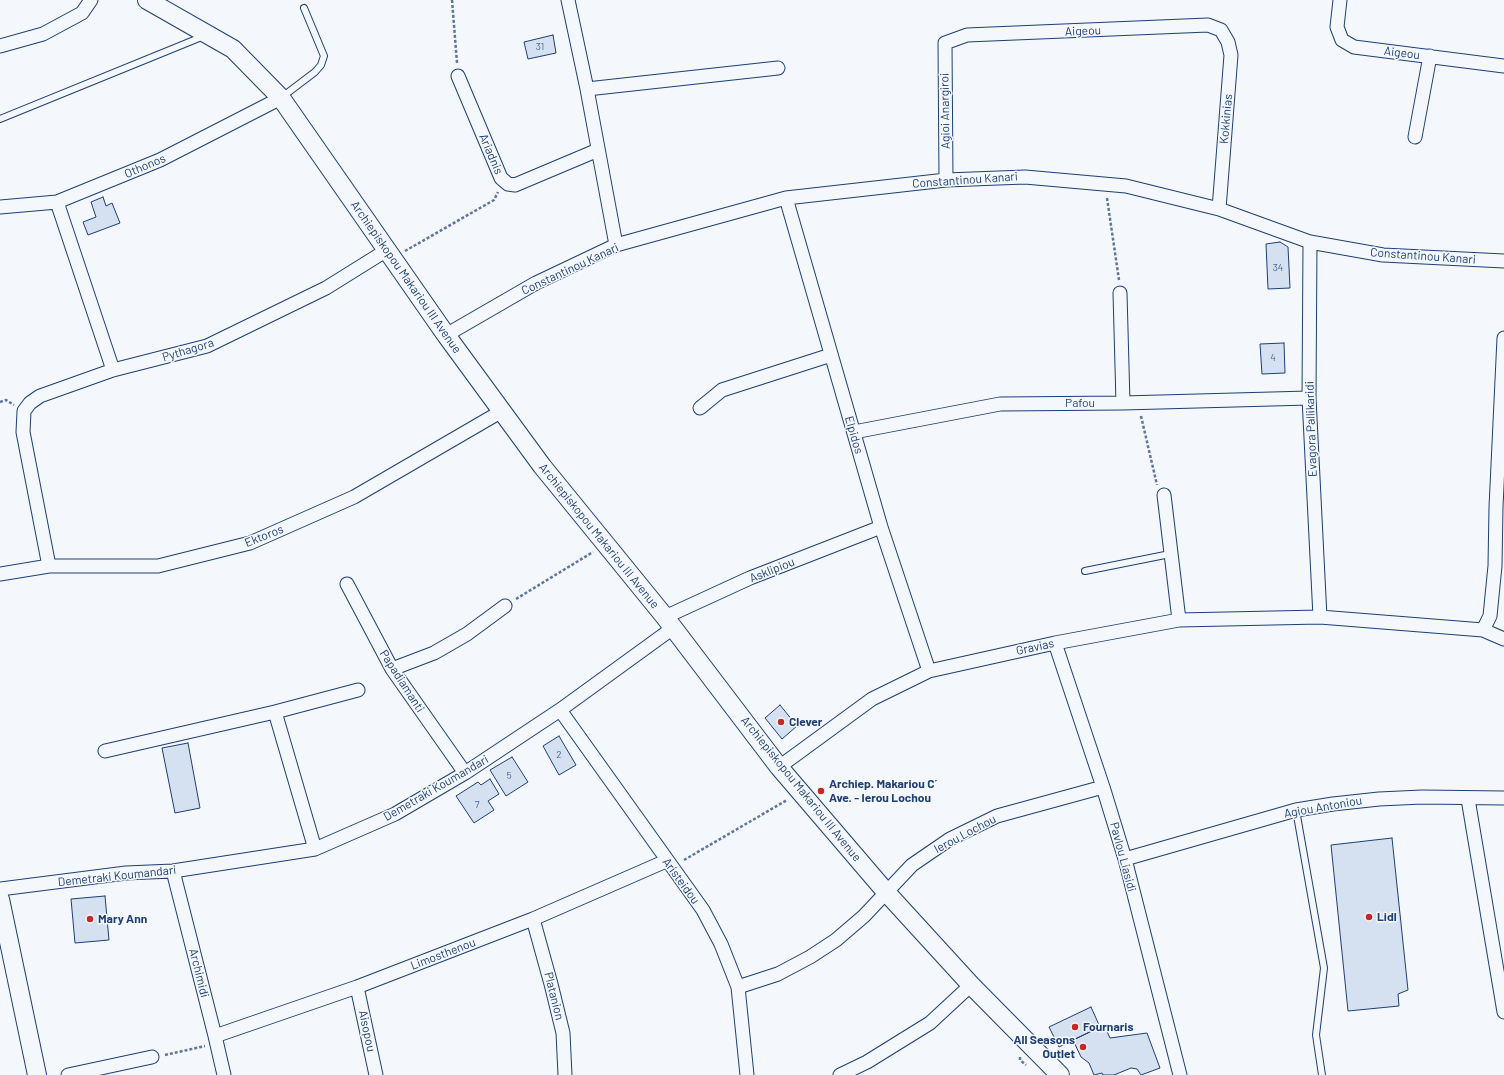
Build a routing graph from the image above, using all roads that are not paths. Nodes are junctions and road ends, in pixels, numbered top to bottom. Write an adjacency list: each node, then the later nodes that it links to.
1 (92, 0): 9 (street)
2 (147, 0): 7 (main road, Archiepiskopou Makariou III Avenue)
3 (568, 0): 14 (street)
4 (1340, 0): 10 (street, Aigeou)
5 (304, 8): 15 (lane)
6 (1221, 30): 8 (street, Aigeou); 23 (street, Kokkinias)
7 (207, 34): 15 (main road, Archiepiskopou Makariou III Avenue); 16 (lane)
8 (945, 43): 19 (street, Agioi Anargiroi)
9 (0, 46)
10 (1430, 56): 11 (street, Aigeou); 17 (street)
11 (1504, 66)
12 (778, 68): 14 (street)
13 (458, 76): 18 (street, Ariadnis)
14 (587, 89): 18 (street)
15 (281, 98): 21 (street, Othonos); 26 (main road, Archiepiskopou Makariou III Avenue)
16 (0, 119)
17 (1415, 137)
18 (598, 150): 25 (street)
19 (946, 180): 20 (street, Constantinou Kanari); 23 (street, Constantinou Kanari)
20 (786, 198): 25 (street, Constantinou Kanari); 31 (street, Elpidos)
21 (57, 202): 22 (street, Othonos); 32 (street)
22 (0, 207)
23 (1219, 209): 24 (street, Constantinou Kanari)
24 (1310, 242): 27 (street, Constantinou Kanari); 33 (street, Evagora Pallikaridi)
25 (616, 245): 29 (street, Constantinou Kanari)
26 (390, 254): 29 (main road, Archiepiskopou Makariou III Avenue); 32 (street, Pythagora)
27 (1504, 261)
28 (1120, 292): 34 (street)
29 (446, 335): 36 (main road, Archiepiskopou Makariou III Avenue)
30 (1504, 338): 49 (street)
31 (831, 355): 35 (street); 37 (street, Elpidos)
32 (113, 370): 41 (street, Pythagora)
33 (1309, 398): 34 (street, Pafou); 46 (street, Evagora Pallikaridi)
34 (1123, 403): 37 (street, Pafou)
35 (700, 408)
36 (502, 411): 41 (street, Ektoros); 48 (main road, Archiepiskopou Makariou III Avenue)
37 (854, 432): 39 (street, Elpidos)
38 (1164, 495): 40 (street)
39 (881, 527): 48 (street, Asklipiou); 53 (street, Elpidos)
40 (1170, 554): 42 (lane); 47 (street)
41 (49, 566): 43 (street, Ektoros)
42 (1085, 571)
43 (0, 574)
44 (347, 584): 52 (street, Papadiamanti)
45 (505, 606): 52 (street)
46 (1320, 617): 47 (street, Gravias); 49 (street, Gravias)
47 (1179, 620): 51 (street, Gravias)
48 (669, 623): 55 (street, Demetraki Koumandari); 58 (main road, Archiepiskopou Makariou III Avenue)
49 (1483, 630): 50 (street, Gravias)
50 (1504, 639)
51 (1055, 643): 53 (street, Gravias); 60 (street, Pavlou Liasidi)
52 (392, 669): 59 (street, Papadiamanti)
53 (929, 671): 58 (street, Gravias)
54 (358, 690): 56 (street)
55 (560, 710): 59 (street, Demetraki Koumandari); 66 (street, Aristeidou)
56 (274, 712): 57 (street); 64 (street)
57 (105, 751)
58 (779, 767): 69 (main road, Archiepiskopou Makariou III Avenue)
59 (465, 773): 64 (street, Demetraki Koumandari)
60 (1104, 787): 65 (street, Pavlou Liasidi); 69 (street, Ierou Lochou)
61 (1468, 798): 62 (street, Agiou Antoniou); 63 (street, Agiou Antoniou); 76 (street)
62 (1504, 798)
63 (1296, 810): 65 (street, Agiou Antoniou); 88 (lane)
64 (315, 849): 67 (street, Demetraki Koumandari)
65 (1125, 859): 87 (street, Pavlou Liasidi)
66 (669, 864): 71 (street, Limosthenou); 74 (street, Aristeidou)
67 (173, 871): 68 (street, Demetraki Koumandari); 77 (street, Archimidi)
68 (0, 889)
69 (886, 892): 73 (main road, Archiepiskopou Makariou III Avenue); 74 (street, Ierou Lochou)
70 (0, 899): 72 (main road)
71 (533, 919): 75 (street, Limosthenou); 83 (street, Platanion)
72 (2, 921): 79 (main road)
73 (971, 985): 85 (street); 86 (main road, Archiepiskopou Makariou III Avenue)
74 (738, 986): 84 (street, Aristeidou)
75 (357, 987): 77 (street, Limosthenou); 82 (street, Aisopou)
76 (1504, 1012)
77 (216, 1040): 81 (street, Archimidi)
78 (152, 1057): 80 (street)
79 (37, 1075)
80 (68, 1075)
81 (224, 1075)
82 (376, 1075)
83 (565, 1075)
84 (747, 1075)
85 (840, 1075)
86 (1060, 1075)
87 (1180, 1075)
88 (1322, 1075)

